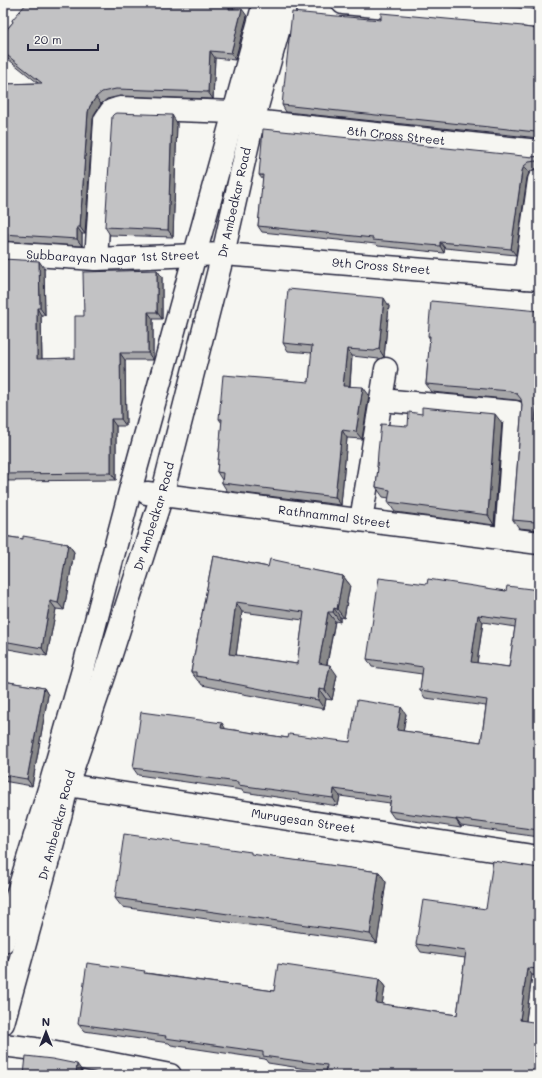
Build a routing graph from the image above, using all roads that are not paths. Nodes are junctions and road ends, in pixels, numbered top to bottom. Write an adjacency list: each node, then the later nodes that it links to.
1 (264, 3): 6 (main road, Dr Ambedkar Road)
2 (286, 3): 6 (main road, Dr Ambedkar Road)
3 (343, 3): 4 (main road)
4 (427, 7): 5 (main road)
5 (539, 21)
6 (243, 117): 7 (main road, 8th Cross Street); 10 (main road, Dr Ambedkar Road); 11 (main road, Dr Ambedkar Road); 12 (main road, 8th Cross Street)
7 (539, 151)
8 (539, 180): 13 (main road)
9 (3, 253): 12 (main road, Subbarayan Nagar 1st Street)
10 (223, 254): 11 (main road, Subbarayan Nagar 1st Street); 13 (main road, 9th Cross Street); 17 (main road, Dr Ambedkar Road)
11 (195, 256): 12 (main road, Subbarayan Nagar 1st Street); 16 (main road, Dr Ambedkar Road)
12 (96, 259)
13 (532, 278)
14 (386, 369): 15 (main road)
15 (381, 400): 18 (main road); 19 (main road)
16 (130, 490): 17 (main road, Rathnammal Street); 23 (main road, Dr Ambedkar Road)
17 (162, 495): 18 (main road, Rathnammal Street); 21 (main road, Dr Ambedkar Road)
18 (361, 520): 19 (main road, Rathnammal Street)
19 (506, 539): 20 (main road, Rathnammal Street)
20 (539, 543)
21 (67, 785): 22 (main road, Murugesan Street); 24 (main road, Dr Ambedkar Road)
22 (539, 857)
23 (3, 942)
24 (3, 1023)
25 (3, 1046): 26 (main road)
26 (93, 1068): 27 (main road)
27 (170, 1075)

